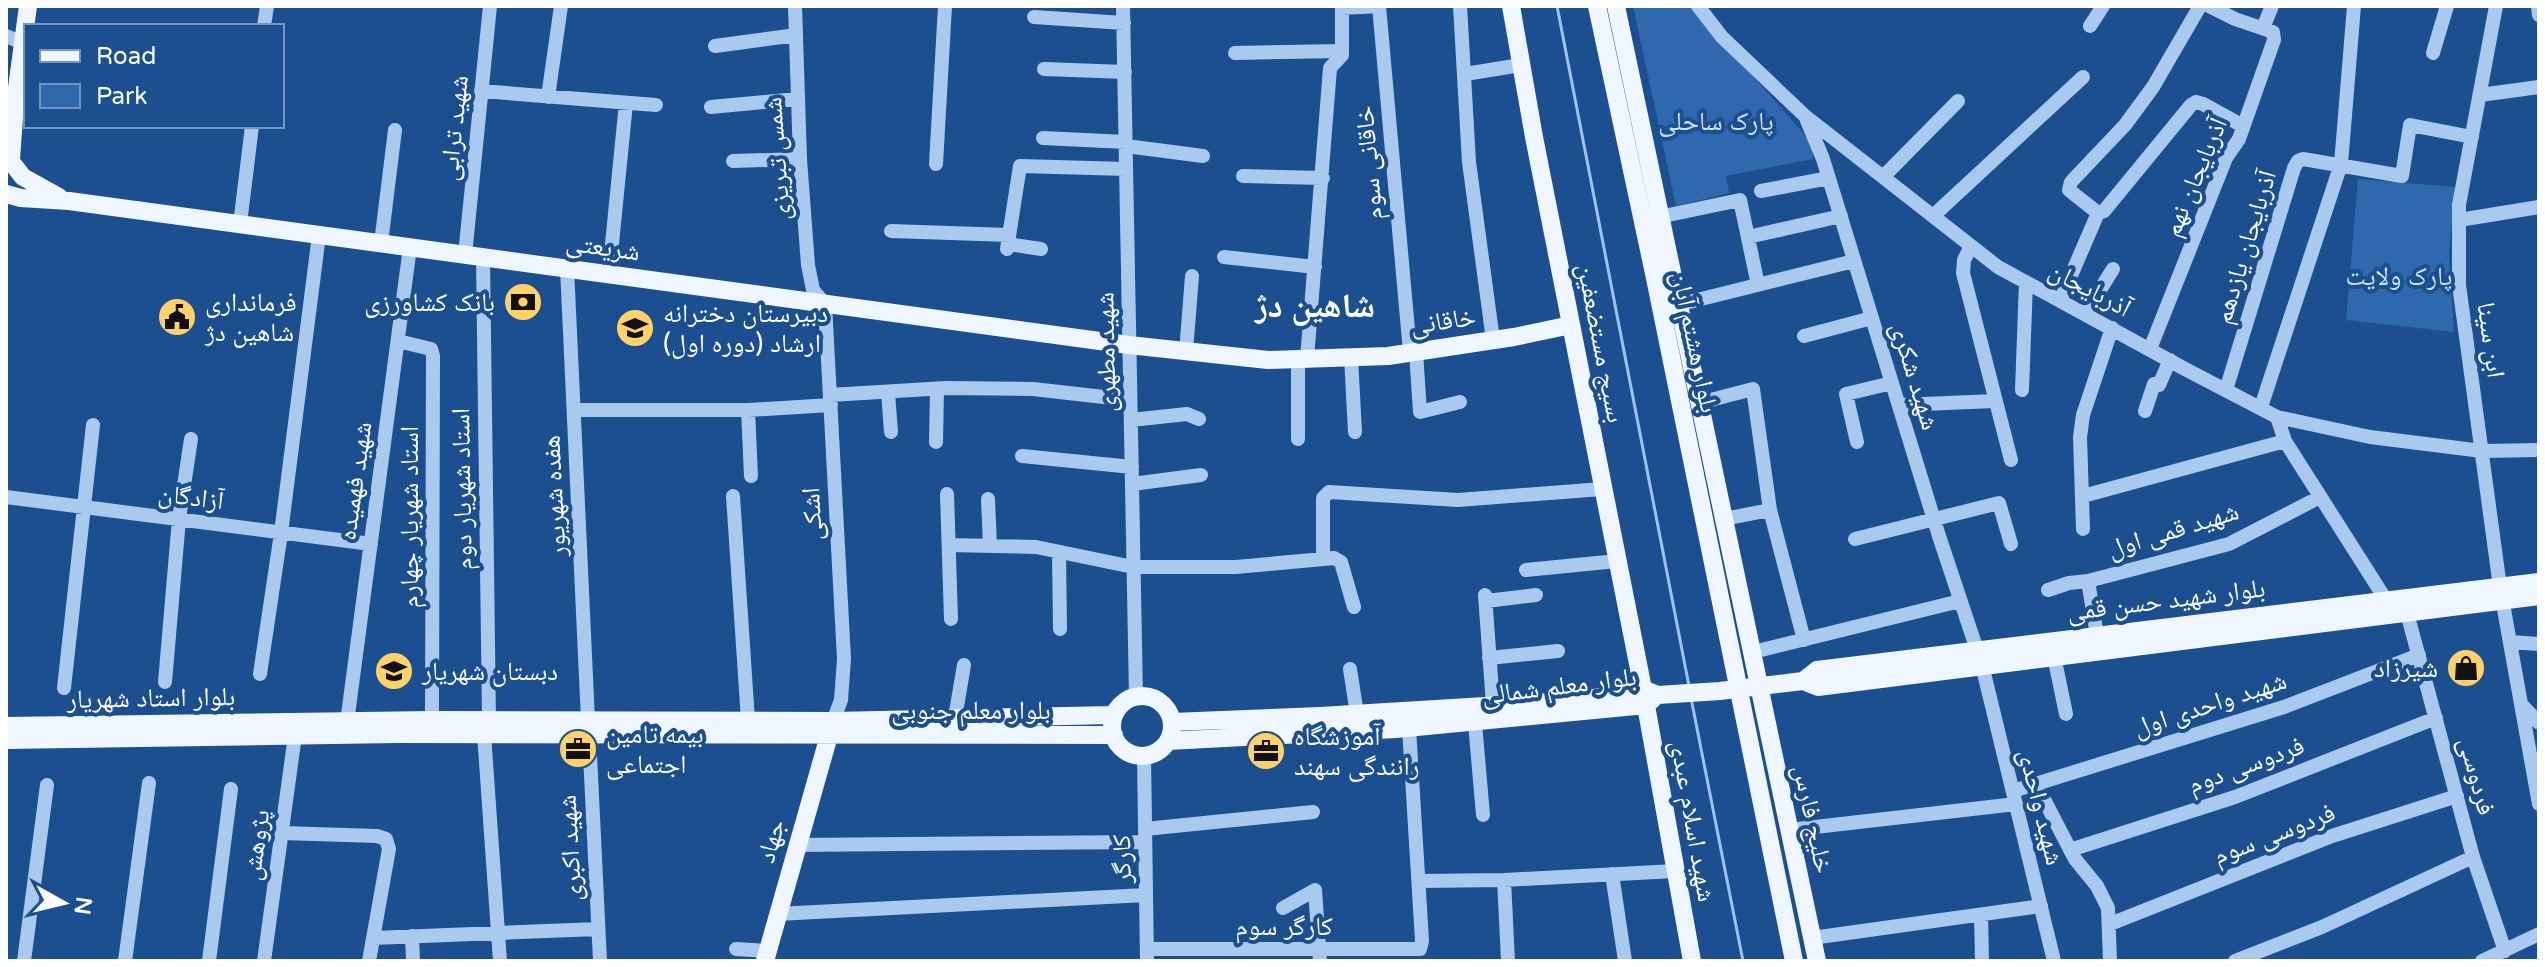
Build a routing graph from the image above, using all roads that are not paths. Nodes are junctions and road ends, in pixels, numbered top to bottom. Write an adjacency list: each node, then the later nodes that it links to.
1 (28, 6): 28 (main road)
2 (490, 6): 40 (street, شهید ترابی)
3 (561, 6): 42 (street)
4 (795, 6): 27 (street, شمس تبریزی)
5 (945, 6): 61 (street)
6 (1123, 6): 24 (street, شهید مطهری)
7 (1380, 6): 21 (street, خاقانی سوم); 110 (street, خاقانی سوم)
8 (1460, 6): 36 (street)
9 (1511, 6): 33 (main road, بسیج مستضعفین)
10 (1597, 6): 49 (main road, بلوار هشتم آبان)
11 (1616, 6): 49 (main road, بلوار هشتم آبان)
12 (1698, 6): 50 (street, آذربایجان)
13 (2103, 6): 25 (street)
14 (2200, 6): 73 (street)
15 (2209, 6): 26 (street)
16 (2272, 6): 26 (street)
17 (2354, 6): 62 (street)
18 (2447, 6): 32 (street)
19 (2496, 6): 41 (street, ابن سینا)
20 (2538, 6): 22 (street)
21 (1342, 7): 30 (street)
22 (2539, 15)
23 (1034, 17): 24 (street)
24 (1124, 23): 35 (street, شهید مطهری)
25 (2090, 26)
26 (2263, 28): 51 (street, آذربایجان نهم)
27 (796, 35): 29 (street); 43 (street, شمس تبریزی)
28 (15, 39): 38 (main road)
29 (715, 46)
30 (1342, 51): 31 (street); 67 (street)
31 (1235, 53)
32 (2433, 53)
33 (1521, 65): 36 (street); 102 (main road, بسیج مستضعفین)
34 (1044, 69): 35 (street)
35 (1125, 72): 56 (street, شهید مطهری)
36 (1465, 74): 105 (street)
37 (2083, 77): 75 (street)
38 (12, 78): 48 (main road)
39 (2539, 87): 41 (street)
40 (481, 91): 42 (street); 87 (street, شهید ترابی)
41 (2480, 95): 54 (street, ابن سینا)
42 (548, 97): 45 (street)
43 (797, 99): 47 (street); 59 (street, شمس تبریزی)
44 (1958, 101): 65 (street)
45 (626, 103): 46 (street); 93 (street)
46 (656, 105)
47 (711, 107)
48 (11, 108): 58 (main road)
49 (1629, 113): 76 (main road, بلوار هشتم آبان); 99 (main road, بلوار هشتم آبان)
50 (1805, 116): 65 (street, آذربایجان); 66 (street, شهید شکری)
51 (2243, 126): 73 (street); 108 (street, آذربایجان نهم)
52 (252, 128): 78 (street)
53 (395, 130): 82 (street)
54 (2472, 137): 62 (street); 77 (street, ابن سینا)
55 (1043, 138): 56 (street)
56 (1126, 144): 57 (street); 63 (street, شهید مطهری)
57 (1203, 156)
58 (10, 158): 68 (main road); 71 (main road, شریعتی)
59 (800, 159): 60 (street); 98 (street, شمس تبریزی)
60 (733, 161)
61 (936, 164)
62 (2341, 164): 117 (street, آذربایجان یازدهم); 125 (street)
63 (1126, 169): 83 (street); 107 (street, شهید مطهری)
64 (1243, 176): 67 (street)
65 (1883, 177): 75 (street, آذربایجان)
66 (1829, 178): 69 (street); 74 (street, شهید شکری)
67 (1322, 180): 90 (street)
68 (6, 184)
69 (1761, 191)
70 (6, 194): 71 (main road, شریعتی)
71 (69, 201): 78 (main road, شریعتی)
72 (2539, 207): 77 (street)
73 (2098, 213): 97 (street)
74 (1841, 216): 81 (street); 89 (street, شهید شکری)
75 (1933, 216): 84 (street, آذربایجان)
76 (1659, 217): 81 (street); 99 (main road, بلوار هشتم آبان)
77 (2459, 220): 141 (street, ابن سینا)
78 (240, 224): 80 (main road, شریعتی)
79 (891, 231): 83 (street)
80 (319, 235): 82 (main road, شریعتی); 161 (street)
81 (1748, 237): 96 (street)
82 (381, 243): 85 (main road, شریعتی)
83 (1008, 243): 86 (street)
84 (1971, 246): 95 (street, آذربایجان); 121 (street)
85 (410, 247): 87 (main road, شریعتی); 106 (street, شهید فهمیده)
86 (1041, 249)
87 (474, 256): 91 (main road, شریعتی); 218 (street, استاد شهریار دوم)
88 (1224, 257): 90 (street)
89 (1854, 261): 96 (street); 101 (street, شهید شکری)
90 (1315, 267): 112 (street)
91 (567, 268): 93 (main road, شریعتی); 126 (street, هفده شهریور)
92 (2113, 269): 100 (street)
93 (609, 274): 98 (main road, شریعتی)
94 (1192, 276): 109 (street)
95 (2026, 282): 97 (street, آذربایجان); 116 (street)
96 (1758, 285): 99 (street)
97 (2060, 301): 100 (street, آذربایجان)
98 (825, 304): 107 (main road, شریعتی); 119 (street, اشکی)
99 (1670, 307): 123 (main road, بلوار هشتم آبان); 201 (main road, بلوار هشتم آبان)
100 (2085, 314): 103 (street, آذربایجان)
101 (1872, 318): 104 (street); 114 (street, شهید شکری)
102 (1571, 325): 105 (main road, خاقانی); 148 (main road, بسیج مستضعفین)
103 (2112, 328): 108 (street, آذربایجان); 151 (street)
104 (1804, 336)
105 (1493, 340): 110 (main road, خاقانی)
106 (398, 341): 163 (street, شهید فهمیده); 212 (street, استاد شهریار چهارم)
107 (1129, 345): 109 (main road, خاقانی); 120 (street, شهید مطهری)
108 (2150, 349): 113 (street, آذربایجان)
109 (1186, 352): 112 (main road, خاقانی)
110 (1413, 352): 111 (main road, خاقانی); 122 (street, خاقانی سوم)
111 (1351, 357): 112 (main road, خاقانی); 134 (street)
112 (1302, 359): 136 (street)
113 (2170, 360): 117 (street, آذربایجان); 128 (street)
114 (1892, 383): 124 (street, شهید شکری); 139 (street)
115 (937, 389): 118 (street); 120 (street); 138 (street)
116 (2022, 390)
117 (2226, 390): 125 (street, آذربایجان)
118 (888, 392): 119 (street); 133 (street)
119 (830, 400): 127 (street); 221 (street, اشکی)
120 (1130, 400): 131 (street, شهید مطهری)
121 (1995, 401): 124 (street); 143 (street)
122 (1460, 402)
123 (1699, 403): 156 (street); 158 (main road, بلوار هشتم آبان)
124 (1899, 405): 159 (street, شهید شکری)
125 (2261, 407): 129 (street, آذربایجان)
126 (574, 410): 127 (street); 219 (street, هفده شهریور)
127 (748, 410): 146 (street)
128 (2145, 411)
129 (2277, 417): 137 (street); 141 (street, آذربایجان)
130 (1199, 419): 131 (street)
131 (1131, 420): 144 (street, شهید مطهری)
132 (93, 425): 155 (street)
133 (891, 432)
134 (1355, 432)
135 (191, 439): 157 (street)
136 (1298, 439)
137 (2285, 441): 151 (street); 153 (street)
138 (936, 442)
139 (1857, 442)
140 (2539, 450): 141 (street, آذربایجان)
141 (2482, 451): 175 (street, ابن سینا)
142 (1022, 456): 144 (street)
143 (2011, 460)
144 (1132, 467): 147 (street, شهید مطهری)
145 (1201, 475): 147 (street)
146 (751, 476)
147 (1132, 484): 170 (street, شهید مطهری)
148 (1602, 489): 168 (street); 169 (main road, بسیج مستضعفین)
149 (947, 494): 165 (street)
150 (733, 496): 213 (street)
151 (2083, 496): 160 (street)
152 (6, 497): 155 (street, آزادگان)
153 (2320, 497): 172 (street, شهید قمی اول); 178 (street)
154 (988, 499): 166 (street)
155 (83, 507): 157 (street, آزادگان); 200 (street)
156 (1770, 510): 158 (street); 185 (street)
157 (179, 519): 161 (street, آزادگان); 198 (street)
158 (1724, 519): 190 (main road, بلوار هشتم آبان)
159 (1935, 521): 162 (street); 164 (street); 179 (street, شهید شکری)
160 (2083, 529)
161 (281, 533): 163 (street, آزادگان); 197 (street)
162 (1855, 539)
163 (371, 544): 220 (street, شهید فهمیده)
164 (2011, 544)
165 (949, 545): 166 (street); 182 (street)
166 (990, 546): 167 (street)
167 (1059, 552): 170 (street); 183 (street)
168 (1323, 558): 170 (street); 180 (street)
169 (1617, 561): 171 (street); 189 (main road, بسیج مستضعفین)
170 (1133, 567): 203 (street, شهید مطهری)
171 (1526, 570)
172 (2088, 581): 174 (street); 184 (street, شهید قمی اول)
173 (2539, 582): 175 (main road, بلوار شهید حسن قمی)
174 (2048, 590)
175 (2502, 594): 177 (main road, بلوار شهید حسن قمی); 178 (main road, بلوار شهید حسن قمی); 181 (main road, بلوار شهید حسن قمی); 186 (street, ابن سینا)
176 (1536, 595): 193 (street)
177 (2539, 596)
178 (2386, 600): 184 (main road, بلوار شهید حسن قمی)
179 (1960, 601): 185 (street); 194 (street, شهید شکری)
180 (1354, 607)
181 (2407, 613): 191 (street, فردوسی); 192 (main road, بلوار شهید حسن قمی)
182 (951, 619)
183 (1060, 629)
184 (2097, 635): 194 (main road, بلوار شهید حسن قمی)
185 (1804, 640): 190 (street)
186 (2510, 642): 187 (street); 205 (street, ابن سینا)
187 (2539, 644)
188 (1558, 651): 193 (street)
189 (1634, 651): 202 (main road, بسیج مستضعفین); 204 (main road)
190 (1753, 652): 199 (main road, بلوار هشتم آبان)
191 (2419, 655): 211 (street, فردوسی); 229 (street, شهید واحدی اول)
192 (2054, 656): 194 (main road, بلوار شهید حسن قمی); 208 (street)
193 (1489, 658): 206 (street)
194 (1979, 658): 199 (main road, بلوار شهید حسن قمی); 233 (street, شهید واحدی)
195 (964, 665): 210 (street)
196 (1350, 669): 207 (street)
197 (260, 674)
198 (165, 682)
199 (1761, 687): 201 (main road, بلوار شهید حسن قمی); 237 (main road, خلیج فارس)
200 (64, 688)
201 (1729, 690): 202 (main road, بلوار شهید حسن قمی); 276 (main road, خلیج فارس)
202 (1655, 696): 204 (main road, بلوار معلم شمالی); 206 (main road, بلوار معلم شمالی); 243 (main road, شهید اسلام عبدی)
203 (1136, 697): 209 (main road); 214 (main road)
204 (1604, 697): 206 (main road, بلوار معلم شمالی)
205 (2521, 704): 216 (street); 234 (street, ابن سینا)
206 (1505, 709): 207 (main road, بلوار معلم شمالی); 215 (main road, بلوار معلم شمالی)
207 (1357, 714): 214 (main road, بلوار معلم شمالی)
208 (2066, 714)
209 (1114, 715): 210 (main road, بلوار معلم جنوبی); 224 (main road)
210 (955, 718): 221 (main road, بلوار معلم جنوبی)
211 (2436, 718): 232 (street, فردوسی); 241 (street, فردوسی دوم)
212 (432, 720): 218 (main road, بلوار استاد شهریار); 220 (main road, بلوار استاد شهریار)
213 (748, 720): 219 (main road, بلوار معلم جنوبی); 221 (main road, بلوار معلم جنوبی)
214 (1172, 722): 226 (main road)
215 (1475, 723): 222 (main road, بلوار معلم شمالی); 236 (street)
216 (2539, 723)
217 (6, 726): 223 (main road, بلوار استاد شهریار)
218 (486, 727): 219 (main road, بلوار استاد شهریار); 220 (main road, بلوار استاد شهریار); 254 (street, استاد شهریار دوم)
219 (589, 727): 221 (main road, بلوار معلم جنوبی); 253 (street, شهید اکبری)
220 (346, 728): 223 (main road, بلوار استاد شهریار)
221 (830, 728): 224 (main road, بلوار معلم جنوبی); 240 (main road, جهاد)
222 (1409, 728): 226 (main road, بلوار معلم شمالی); 246 (street)
223 (296, 729): 225 (main road, بلوار استاد شهریار); 238 (street, پژوهش)
224 (1114, 735): 227 (main road)
225 (6, 740)
226 (1168, 741): 227 (main road)
227 (1144, 756): 239 (street, کارگر)
228 (149, 783): 266 (street)
229 (2036, 784): 233 (street, شهید واحدی اول); 241 (street)
230 (47, 785): 265 (street)
231 (231, 789): 267 (street)
232 (2457, 796): 242 (street, فردوسی); 252 (street, فردوسی سوم)
233 (2014, 798): 237 (street, شهید واحدی اول); 248 (street, شهید واحدی)
234 (2539, 804)
235 (1313, 812): 239 (street)
236 (1483, 815)
237 (1789, 830): 258 (main road, خلیج فارس)
238 (282, 833): 257 (street); 268 (street, پژوهش)
239 (1145, 835): 240 (street); 247 (street, کارگر)
240 (796, 845): 250 (main road, جهاد)
241 (2070, 850): 252 (street)
242 (2473, 857): 260 (street, فردوسی); 281 (street)
243 (1675, 871): 244 (street); 275 (main road, شهید اسلام عبدی)
244 (1612, 874): 245 (street); 274 (street)
245 (1504, 880): 246 (street); 273 (street)
246 (1420, 881): 264 (street, کارگر سوم)
247 (1146, 895): 250 (street); 261 (street, کارگر)
248 (2041, 906): 251 (street); 279 (street, شهید واحدی)
249 (1283, 908): 263 (street)
250 (777, 914): 262 (main road, جهاد)
251 (1981, 915): 258 (street); 278 (street)
252 (2110, 924): 280 (street)
253 (598, 929): 254 (street); 272 (street, شهید اکبری)
254 (498, 933): 256 (street); 271 (street, استاد شهریار دوم)
255 (2539, 934): 260 (street)
256 (412, 936): 257 (street); 270 (street)
257 (373, 938): 269 (street)
258 (1812, 938): 277 (main road, خلیج فارس)
259 (736, 949): 262 (street)
260 (2505, 951): 282 (street)
261 (1147, 955): 263 (street, کارگر سوم)
262 (766, 956)
263 (1320, 956): 264 (street, کارگر سوم)
264 (1370, 956)
265 (24, 961)
266 (125, 961)
267 (209, 961)
268 (264, 961)
269 (369, 961)
270 (413, 961)
271 (500, 961)
272 (600, 961)
273 (1508, 961)
274 (1625, 961)
275 (1692, 961)
276 (1794, 961)
277 (1817, 961)
278 (1982, 961)
279 (2054, 961)
280 (2110, 961)
281 (2235, 961)
282 (2482, 961)

